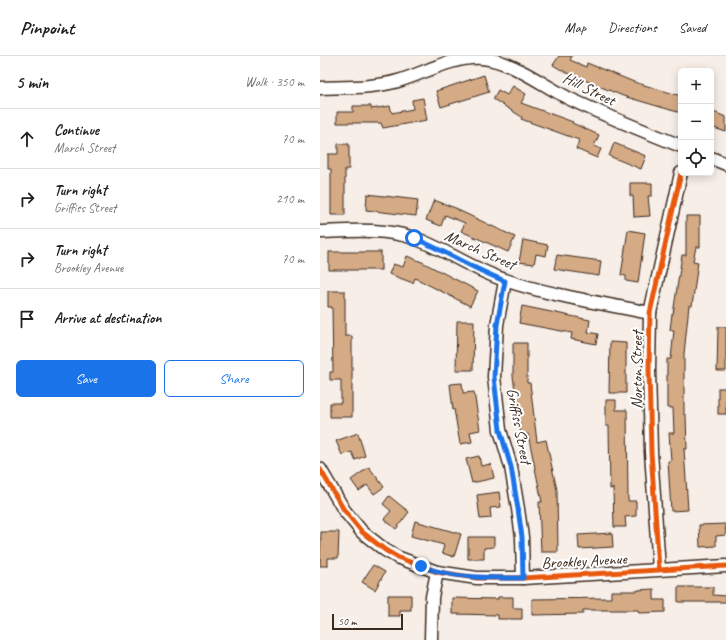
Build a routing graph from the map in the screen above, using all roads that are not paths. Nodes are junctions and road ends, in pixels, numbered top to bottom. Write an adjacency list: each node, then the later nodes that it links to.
1 (320, 88): 2 (street, Hill Street)
2 (678, 145)
3 (714, 159): 4 (street)
4 (726, 164)
5 (680, 176): 8 (street, Norton Street)
6 (320, 232): 7 (street, March Street)
7 (505, 281): 8 (street, March Street); 13 (street, Griffiss Street)
8 (650, 313): 11 (street, Norton Street)
9 (320, 469): 12 (street, Brookley Avenue)
10 (726, 566): 11 (street, Brookley Avenue)
11 (659, 569): 13 (street, Brookley Avenue)
12 (437, 572): 13 (street, Brookley Avenue); 14 (street)
13 (523, 578)
14 (431, 640)

